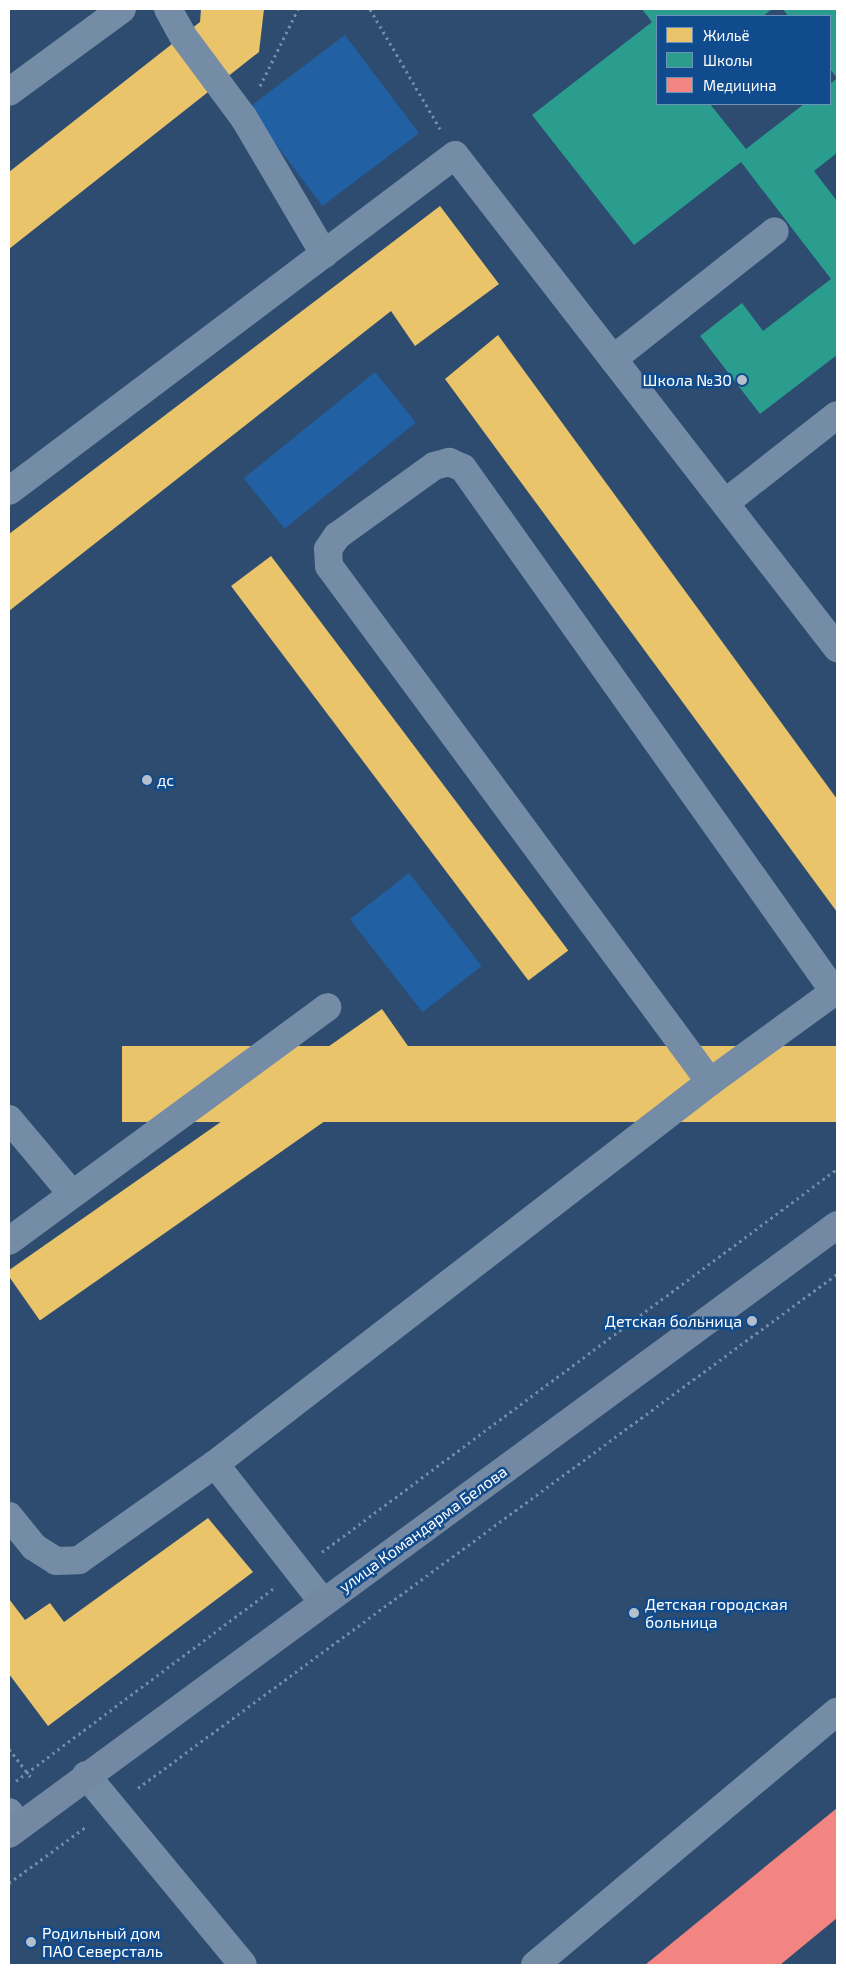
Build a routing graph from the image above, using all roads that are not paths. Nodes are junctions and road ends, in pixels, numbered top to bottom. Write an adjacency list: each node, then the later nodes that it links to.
1 (122, 9): 3 (lane)
2 (168, 9): 5 (lane)
3 (9, 92)
4 (775, 230): 6 (lane)
5 (324, 254): 6 (lane); 8 (lane)
6 (613, 360): 9 (lane)
7 (837, 415): 9 (lane)
8 (9, 491)
9 (725, 503): 10 (lane)
10 (837, 648)
11 (327, 1007): 14 (lane)
12 (710, 1082): 12 (lane); 17 (lane)
13 (9, 1118): 14 (lane)
14 (72, 1194): 16 (lane)
15 (837, 1225): 19 (main road, улица Командарма Белова)
16 (9, 1241)
17 (215, 1464): 18 (lane); 19 (lane)
18 (9, 1516)
19 (323, 1602): 21 (main road, улица Командарма Белова)
20 (837, 1712): 24 (lane)
21 (86, 1775): 22 (main road, улица Командарма Белова); 23 (lane)
22 (12, 1824)
23 (244, 1965)
24 (535, 1965)

